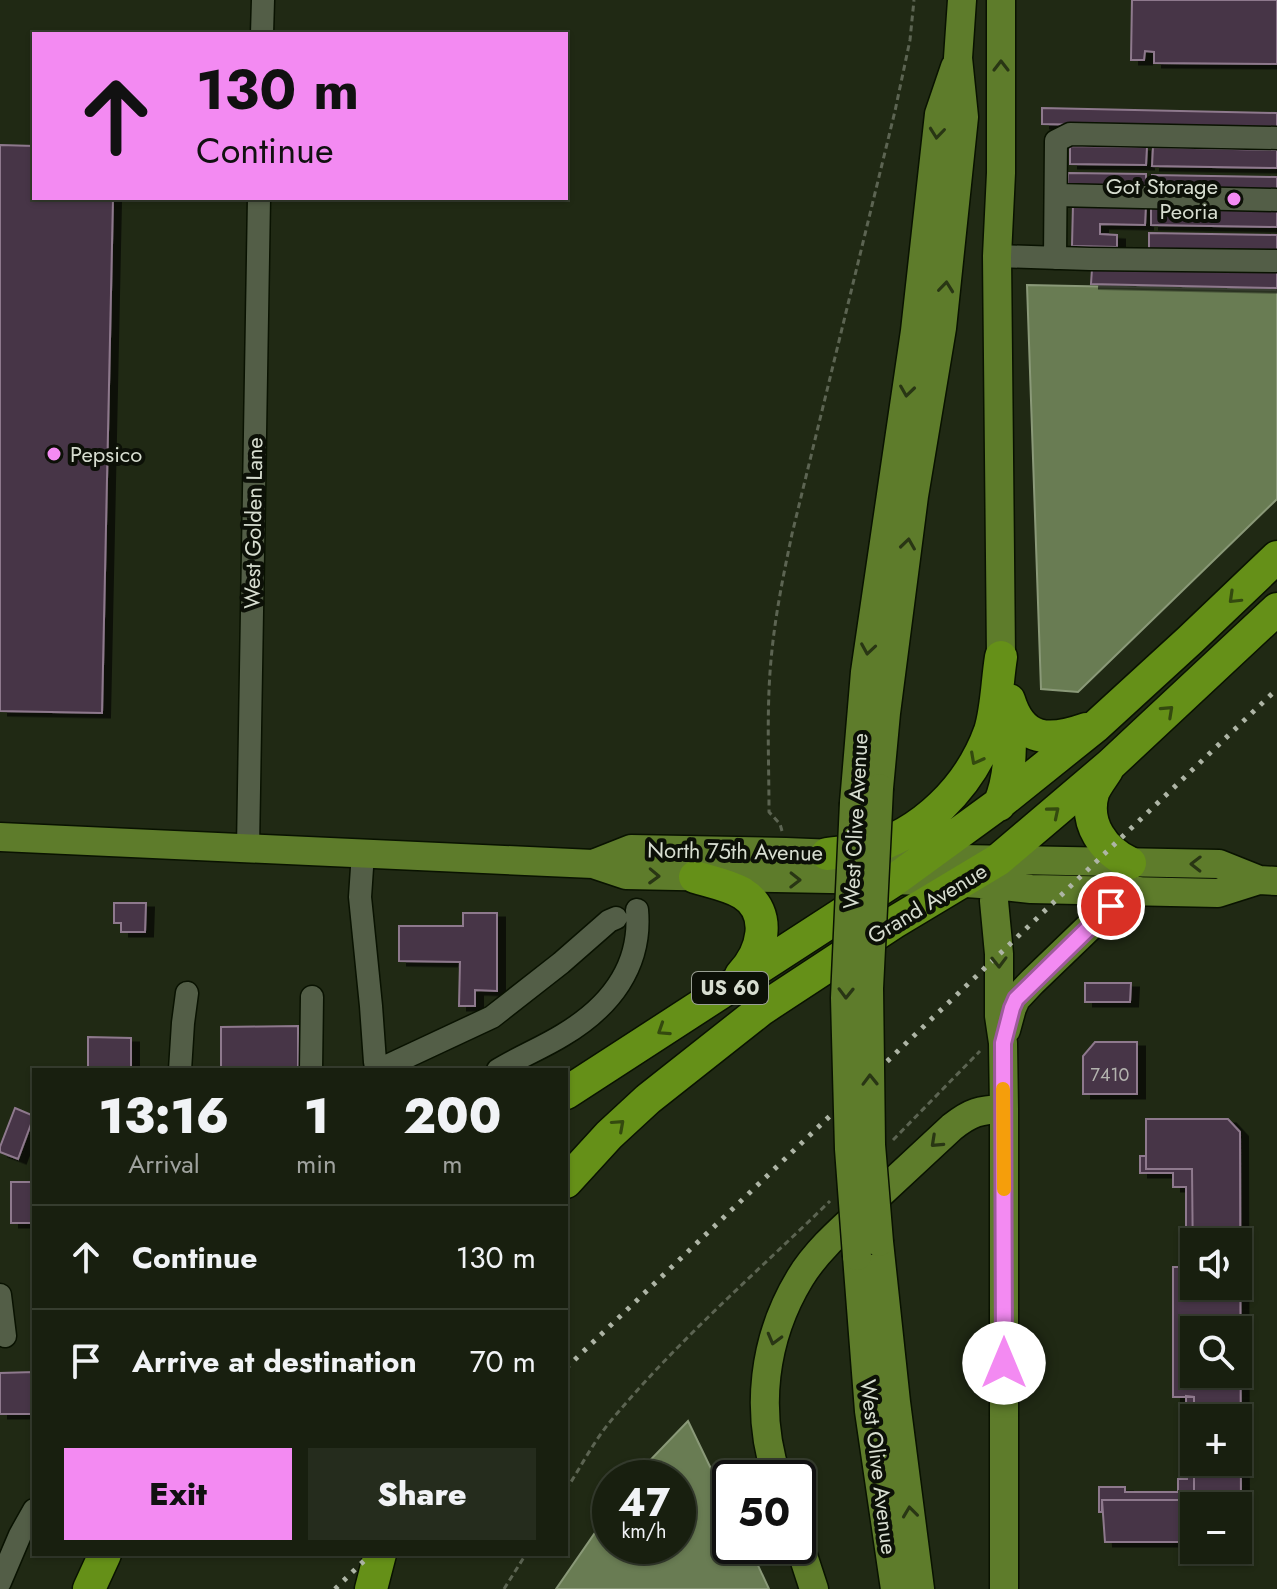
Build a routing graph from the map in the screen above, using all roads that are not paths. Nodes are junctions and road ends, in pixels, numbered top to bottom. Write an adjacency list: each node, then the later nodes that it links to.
1 (263, 0): 4 (street)
2 (962, 0): 5 (main road, West Olive Avenue)
3 (1001, 0): 10 (main road, one-way to 3)
4 (262, 32)
5 (958, 58): 42 (main road, West Olive Avenue, one-way to 5, bridge); 42 (main road, West Olive Avenue, one-way to 42, bridge)
6 (1277, 138): 7 (street)
7 (1056, 195): 9 (street); 11 (street)
8 (259, 200): 22 (street, West Golden Lane)
9 (1277, 200)
10 (997, 256): 11 (street); 15 (main road)
11 (1055, 258): 12 (street)
12 (1277, 261)
13 (1277, 557): 17 (highway, Grand Avenue / US 60, one-way to 17)
14 (1277, 609): 18 (highway, Grand Avenue / US 60, one-way to 14)
15 (1001, 657): 16 (highway); 24 (highway, one-way to 24)
16 (1009, 702): 17 (highway); 20 (highway)
17 (1096, 726): 19 (highway, Grand Avenue / US 60)
18 (1111, 764): 27 (highway, Grand Avenue / US 60, one-way to 18); 29 (highway)
19 (1026, 780): 20 (highway, Grand Avenue / US 60); 27 (highway)
20 (1000, 803): 26 (highway, Grand Avenue / US 60)
21 (0, 837): 22 (main road, North 75th Avenue)
22 (248, 848): 23 (main road, North 75th Avenue)
23 (363, 853): 25 (main road, North 75th Avenue); 38 (street)
24 (827, 854): 25 (main road, North 75th Avenue); 26 (main road, North 75th Avenue)
25 (593, 864): 28 (main road, North 75th Avenue, one-way to 28)
26 (946, 870): 27 (highway, Grand Avenue / US 60); 30 (highway, Grand Avenue / US 60); 41 (highway, Grand Avenue / US 60, one-way to 26)
27 (996, 872): 29 (main road); 35 (main road, one-way to 35)
28 (695, 877): 30 (main road, North 75th Avenue, one-way to 30); 32 (highway)
29 (1134, 877): 31 (main road); 35 (main road)
30 (893, 881): 32 (highway, Grand Avenue / US 60)
31 (1268, 881)
32 (724, 991): 39 (highway, Grand Avenue / US 60, one-way to 39)
33 (187, 993): 36 (street)
34 (312, 997): 37 (street)
35 (996, 1043): 40 (main road)
36 (180, 1068)
37 (311, 1068)
38 (502, 1068)
39 (568, 1092)
40 (1004, 1109): 45 (main road, one-way to 45); 56 (main road)
41 (568, 1180)
42 (868, 1249): 54 (main road, West Olive Avenue); 55 (main road, West Olive Avenue, one-way to 42)
43 (0, 1295): 44 (street)
44 (5, 1336)
45 (771, 1460)
46 (32, 1514): 50 (street)
47 (104, 1556): 51 (highway)
48 (379, 1556): 52 (highway)
49 (806, 1564): 53 (main road)
50 (0, 1582)
51 (89, 1589)
52 (371, 1589)
53 (814, 1589)
54 (895, 1589)
55 (920, 1589)
56 (1004, 1589)

